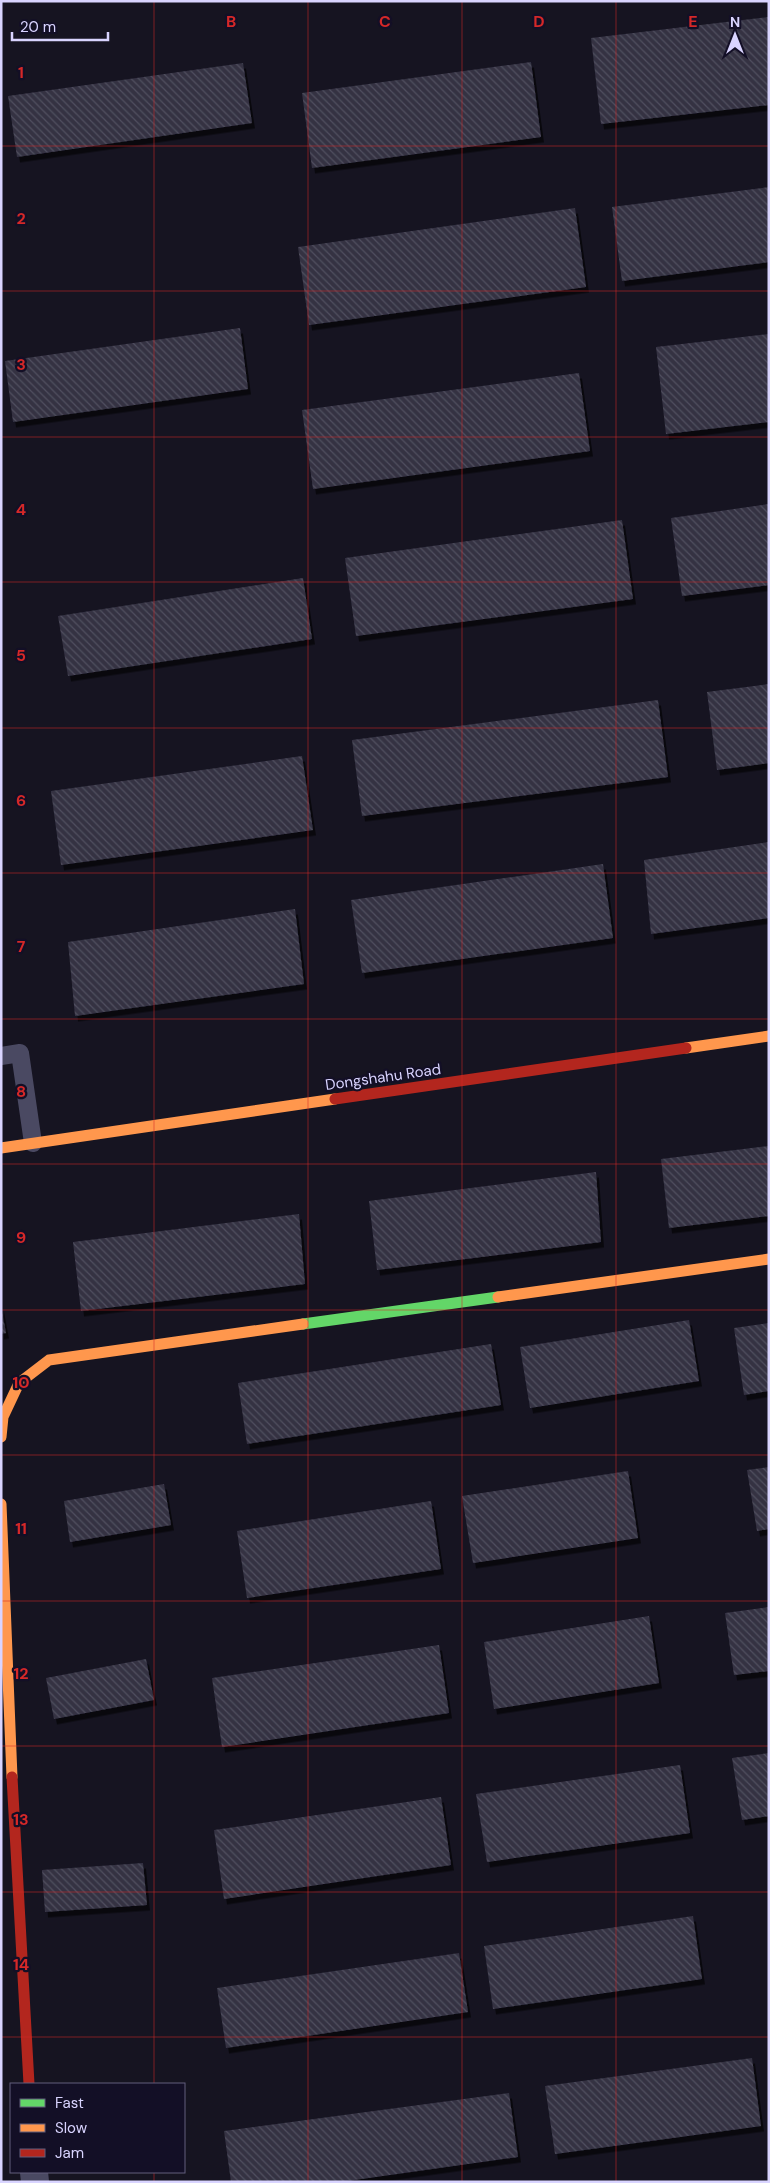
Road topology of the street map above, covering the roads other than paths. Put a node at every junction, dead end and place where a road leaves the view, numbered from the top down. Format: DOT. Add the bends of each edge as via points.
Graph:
graph roads {
  1 [pos="769,1036"];
  2 [pos="1,1056"];
  3 [pos="33,1143"];
  4 [pos="1,1148"];
  5 [pos="769,1259"];
  6 [pos="1,1437"];
  7 [pos="1,1504"];
  8 [pos="29,2083"];
  1 -- 3 [label="street, Dongshahu Road"];
  2 -- 3 [label="lane" via="20,1053"];
  3 -- 4 [label="street, Dongshahu Road"];
  5 -- 6 [label="street" via="50,1360 19,1383 3,1417"];
  7 -- 8 [label="street" via="17,1898"];
}
